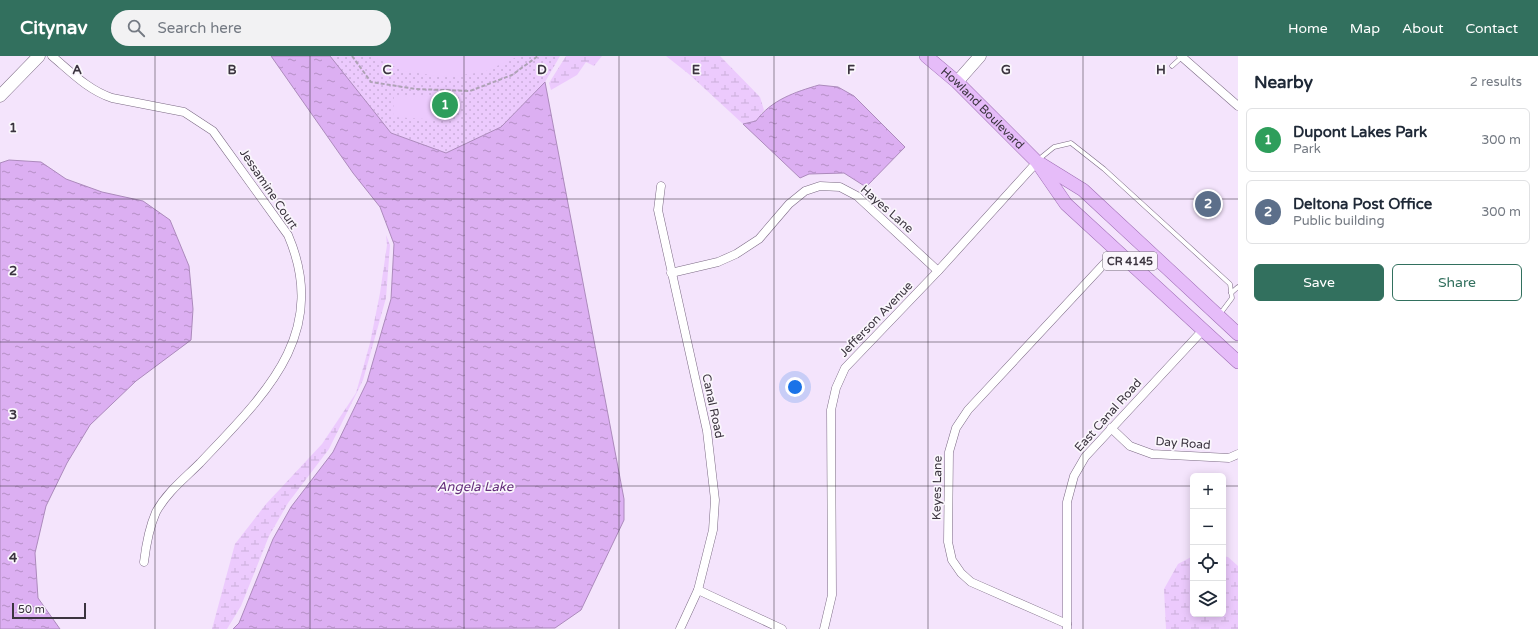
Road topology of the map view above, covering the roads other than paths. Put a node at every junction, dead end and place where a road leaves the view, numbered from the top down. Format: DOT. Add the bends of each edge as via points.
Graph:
graph roads {
  1 [pos="39,56"];
  2 [pos="52,56"];
  3 [pos="926,56"];
  4 [pos="980,56"];
  5 [pos="1181,57"];
  6 [pos="1172,66"];
  7 [pos="957,82"];
  8 [pos="0,96"];
  9 [pos="1238,106"];
  10 [pos="1037,162"];
  11 [pos="662,186"];
  12 [pos="1117,250"];
  13 [pos="1132,264"];
  14 [pos="938,271"];
  15 [pos="671,273"];
  16 [pos="1238,287"];
  17 [pos="1231,293"];
  18 [pos="1219,316"];
  19 [pos="1203,330"];
  20 [pos="1238,334"];
  21 [pos="1238,362"];
  22 [pos="1111,428"];
  23 [pos="1238,454"];
  24 [pos="144,562"];
  25 [pos="698,590"];
  26 [pos="1067,627"];
  27 [pos="680,629"];
  28 [pos="782,629"];
  29 [pos="824,629"];
  1 -- 8 [label="street"];
  2 -- 24 [label="street, Jessamine Court" via="85,85 101,94 184,112 213,131 288,235 301,278 301,310 289,353 273,381 252,408 174,486 156,512 146,540"];
  3 -- 7 [label="main road, Howland Boulevard / CR 4145"];
  4 -- 7 [label="street"];
  5 -- 6 [label="lane"];
  5 -- 9 [label="street"];
  7 -- 10 [label="main road, Howland Boulevard / CR 4145"];
  10 -- 12 [label="main road, Howland Boulevard / CR 4145" via="1066,204"];
  10 -- 14 [label="street, Jefferson Avenue"];
  10 -- 17 [label="lane" via="1054,147 1071,143 1076,146 1230,284"];
  10 -- 18 [label="main road, Howland Boulevard / CR 4145" via="1083,190"];
  11 -- 15 [label="street, Canal Road" via="658,210"];
  12 -- 13 [label="main road, Howland Boulevard / CR 4145"];
  12 -- 26 [label="street, Keyes Lane" via="968,410 956,428 949,452 948,542 952,560 971,582"];
  13 -- 18 [label="main road" via="1147,266 1199,314"];
  13 -- 19 [label="main road, Howland Boulevard / CR 4145"];
  14 -- 15 [label="street, Hayes Lane" via="857,196 840,187 820,186 805,191 789,204 758,239 736,254 718,262"];
  14 -- 29 [label="street, Jefferson Avenue" via="846,368 836,388 831,410 832,595"];
  15 -- 25 [label="street, Canal Road" via="706,431 715,500 713,530"];
  16 -- 17 [label="lane"];
  17 -- 18 [label="lane" via="1232,298"];
  18 -- 20 [label="main road, Howland Boulevard / CR 4145"];
  19 -- 21 [label="main road, Howland Boulevard / CR 4145"];
  19 -- 22 [label="street, East Canal Road"];
  22 -- 23 [label="street, Day Road" via="1130,446 1152,454 1230,458"];
  22 -- 26 [label="street, East Canal Road" via="1085,456 1074,476 1067,502"];
  25 -- 27 [label="street, Canal Road"];
  25 -- 28 [label="street"];
}
